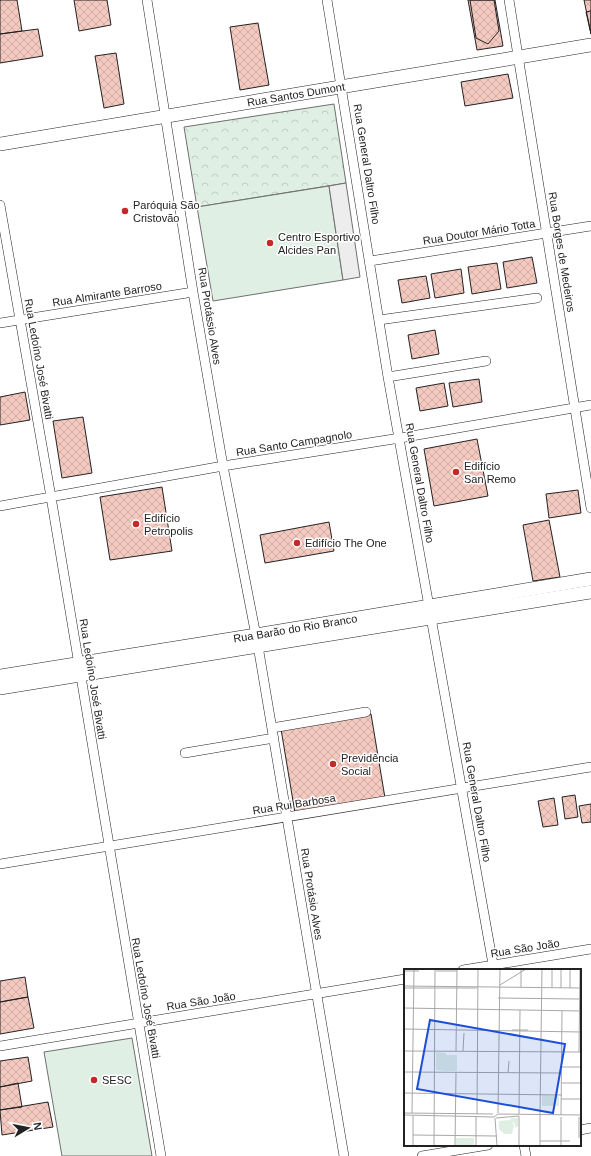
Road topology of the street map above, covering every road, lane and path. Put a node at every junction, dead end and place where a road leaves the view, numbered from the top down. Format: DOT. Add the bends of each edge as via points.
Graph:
graph roads {
  1 [pos="147,0"];
  2 [pos="327,0"];
  3 [pos="509,0"];
  4 [pos="591,45"];
  5 [pos="518,57"];
  6 [pos="342,86"];
  7 [pos="166,116"];
  8 [pos="0,144"];
  9 [pos="0,205"];
  10 [pos="591,226"];
  11 [pos="547,234"];
  12 [pos="370,262"];
  13 [pos="193,292"];
  14 [pos="537,298"];
  15 [pos="20,320"];
  16 [pos="379,320"];
  17 [pos="0,323"];
  18 [pos="486,360"];
  19 [pos="388,377"];
  20 [pos="591,405"];
  21 [pos="575,408"];
  22 [pos="400,438"];
  23 [pos="223,466"];
  24 [pos="51,497"];
  25 [pos="0,506"];
  26 [pos="591,508"];
  27 [pos="591,580"];
  28 [pos="591,592"];
  29 [pos="431,612"];
  30 [pos="257,640"];
  31 [pos="79,669"];
  32 [pos="0,676"];
  33 [pos="0,688"];
  34 [pos="366,712"];
  35 [pos="272,728"];
  36 [pos="274,738"];
  37 [pos="184,753"];
  38 [pos="591,767"];
  39 [pos="462,788"];
  40 [pos="287,817"];
  41 [pos="109,846"];
  42 [pos="0,864"];
  43 [pos="591,949"];
  44 [pos="493,968"];
  45 [pos="478,969"];
  46 [pos="404,980"];
  47 [pos="317,994"];
  48 [pos="138,1023"];
  49 [pos="0,1046"];
  50 [pos="591,1128"];
  51 [pos="581,1130"];
  52 [pos="482,1146"];
  53 [pos="524,1146"];
  54 [pos="161,1156"];
  55 [pos="344,1156"];
  56 [pos="422,1156"];
  57 [pos="526,1156"];
  1 -- 7 [label="street, Rua Protássio Alves"];
  2 -- 6 [label="street, Rua General Daltro Filho"];
  3 -- 5 [label="street, Rua Borges de Medeiros"];
  4 -- 5 [label="main road, Rua Santos Dumont"];
  5 -- 6 [label="main road, Rua Santos Dumont"];
  5 -- 11 [label="street, Rua Borges de Medeiros"];
  6 -- 7 [label="main road, Rua Santos Dumont"];
  6 -- 12 [label="street, Rua General Daltro Filho"];
  7 -- 8 [label="main road, Rua Santos Dumont"];
  7 -- 13 [label="street, Rua Protássio Alves"];
  9 -- 15 [label="street, Rua Ledoíno José Bivatti"];
  10 -- 11 [label="street, Rua Doutor Mário Totta"];
  11 -- 12 [label="street, Rua Doutor Mário Totta"];
  11 -- 21 [label="street, Rua Borges de Medeiros"];
  12 -- 16 [label="street, Rua General Daltro Filho"];
  13 -- 15 [label="street, Rua Almirante Barroso"];
  13 -- 23 [label="street, Rua Protássio Alves"];
  14 -- 16 [label="street"];
  15 -- 17 [label="street, Rua Almirante Barroso"];
  15 -- 24 [label="street, Rua Ledoíno José Bivatti"];
  16 -- 19 [label="street, Rua General Daltro Filho"];
  18 -- 19 [label="street"];
  19 -- 22 [label="street, Rua General Daltro Filho"];
  20 -- 21 [label="street, Rua Santo Campagnolo"];
  21 -- 22 [label="street, Rua Santo Campagnolo"];
  21 -- 26 [label="street, Rua Borges de Medeiros"];
  22 -- 23 [label="street, Rua Santo Campagnolo"];
  22 -- 29 [label="street, Rua General Daltro Filho"];
  23 -- 24 [label="street, Rua Santo Campagnolo"];
  23 -- 30 [label="street, Rua Protássio Alves"];
  24 -- 25 [label="street, Rua Santo Campagnolo"];
  24 -- 31 [label="street, Rua Ledoíno José Bivatti"];
  27 -- 29 [label="main road, Rua Barão do Rio Branco"];
  28 -- 29 [label="main road, Rua Barão do Rio Branco"];
  29 -- 30 [label="main road, Rua Barão do Rio Branco"];
  29 -- 39 [label="street, Rua General Daltro Filho"];
  30 -- 31 [label="main road, Rua Barão do Rio Branco"];
  30 -- 35 [label="street, Rua Protásio Alves"];
  31 -- 32 [label="main road, Rua Barão do Rio Branco"];
  31 -- 33 [label="main road, Rua Barão do Rio Branco"];
  31 -- 41 [label="street, Rua Ledoíno José Bivatti"];
  34 -- 35 [label="street"];
  35 -- 36 [label="street, Rua Protásio Alves"];
  36 -- 37 [label="street"];
  36 -- 40 [label="street, Rua Protásio Alves"];
  38 -- 39 [label="street, Rua Rui Barbosa"];
  39 -- 40 [label="street, Rua Rui Barbosa"];
  39 -- 44 [label="street, Rua General Daltro Filho"];
  40 -- 41 [label="street, Rua Rui Barbosa"];
  40 -- 47 [label="street, Rua Protásio Alves"];
  41 -- 42 [label="street, Rua Rui Barbosa"];
  41 -- 48 [label="street, Rua Ledoíno José Bivatti"];
  43 -- 44 [label="street, Rua São João"];
  44 -- 45 [label="street, Rua São João"];
  46 -- 47 [label="street, Rua São João"];
  47 -- 48 [label="street, Rua São João"];
  47 -- 55 [label="street, Rua Protásio Alves"];
  48 -- 49 [label="street, Rua São João"];
  48 -- 54 [label="street, Rua Ledoíno José Bivatti"];
  50 -- 51 [label="street"];
  52 -- 56 [label="street"];
  53 -- 57 [label="street"];
}
